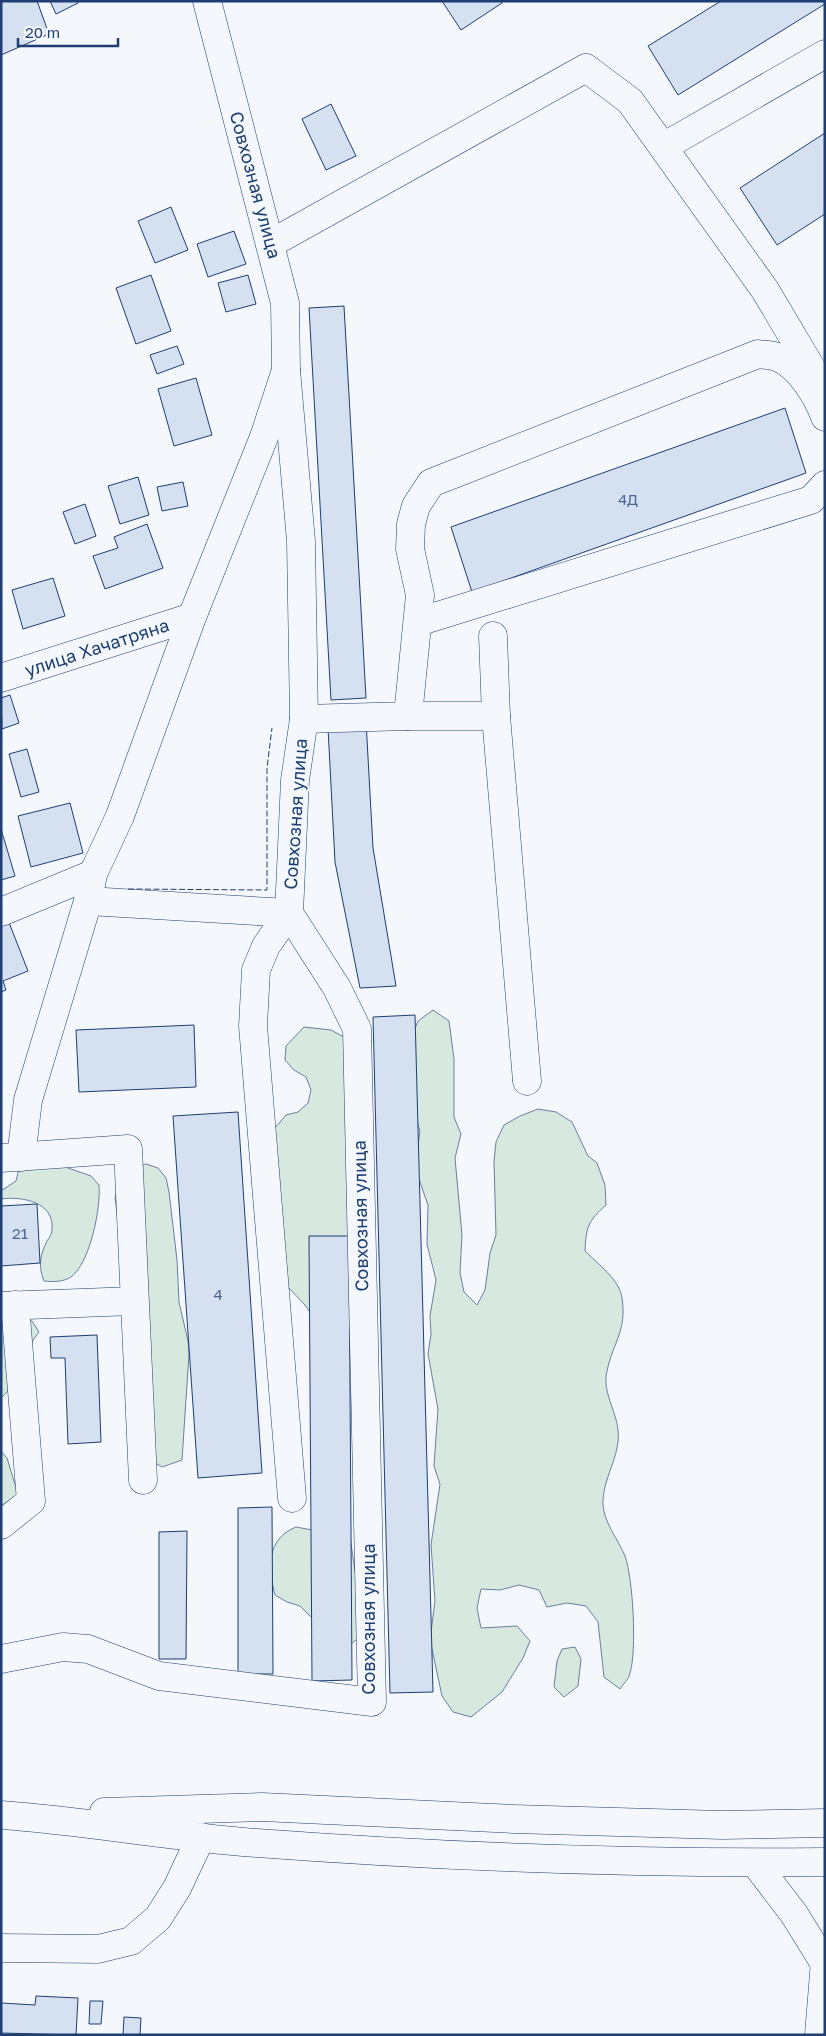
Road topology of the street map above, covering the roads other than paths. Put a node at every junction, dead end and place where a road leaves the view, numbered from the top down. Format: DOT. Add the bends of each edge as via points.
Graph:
graph roads {
  1 [pos="207,1"];
  2 [pos="825,54"];
  3 [pos="664,147"];
  4 [pos="270,244"];
  5 [pos="286,370"];
  6 [pos="825,391"];
  7 [pos="825,417"];
  8 [pos="825,485"];
  9 [pos="192,617"];
  10 [pos="418,622"];
  11 [pos="493,636"];
  12 [pos="1,678"];
  13 [pos="408,716"];
  14 [pos="496,716"];
  15 [pos="304,719"];
  16 [pos="94,874"];
  17 [pos="88,901"];
  18 [pos="1,912"];
  19 [pos="289,913"];
  20 [pos="527,1081"];
  21 [pos="11,1157"];
  22 [pos="133,1301"];
  23 [pos="8,1305"];
  24 [pos="142,1480"];
  25 [pos="292,1498"];
  26 [pos="1,1525"];
  27 [pos="1,1659"];
  28 [pos="6,1815"];
  29 [pos="825,1823"];
  30 [pos="201,1837"];
  31 [pos="825,1862"];
  32 [pos="755,1863"];
  33 [pos="1,1948"];
  34 [pos="824,1962"];
  35 [pos="819,2035"];
  1 -- 4 [label="street, Совхозная улица"];
  2 -- 3 [label="street"];
  3 -- 4 [label="street" via="630,100 586,68"];
  3 -- 6 [label="street" via="765,290"];
  4 -- 5 [label="street, Совхозная улица" via="286,304"];
  5 -- 9 [label="street, Совхозная улица" via="264,437"];
  5 -- 15 [label="street, Совхозная улица" via="301,541"];
  7 -- 10 [label="street" via="798,372 779,358 758,354 431,483 416,506 410,524 410,549 420,595"];
  8 -- 10 [label="street" via="811,500"];
  9 -- 12 [label="street, улица Хачатряна"];
  9 -- 16 [label="street, Совхозная улица" via="120,816"];
  10 -- 13 [label="street"];
  11 -- 14 [label="street"];
  13 -- 14 [label="street"];
  13 -- 15 [label="street"];
  14 -- 20 [label="street"];
  15 -- 19 [label="street, Совхозная улица" via="295,780"];
  16 -- 17 [label="street, Совхозная улица"];
  16 -- 18 [label="street"];
  17 -- 19 [label="street"];
  17 -- 21 [label="street, Совхозная улица"];
  19 -- 25 [label="street" via="266,946 256,970 253,1026"];
  19 -- 27 [label="street, Совхозная улица" via="337,988 357,1029 372,1702 158,1676 88,1649 63,1647"];
  21 -- 22 [label="street" via="128,1149"];
  22 -- 23 [label="street"];
  22 -- 24 [label="street"];
  23 -- 26 [label="street" via="31,1501"];
  28 -- 29 [label="street" via="262,1807 513,1820 722,1825"];
  28 -- 30 [label="street"];
  30 -- 32 [label="street" via="498,1858"];
  30 -- 33 [label="street" via="177,1888 158,1918 131,1941 98,1949"];
  31 -- 32 [label="street"];
  32 -- 34 [label="street" via="794,1914"];
  34 -- 35 [label="street"];
}
